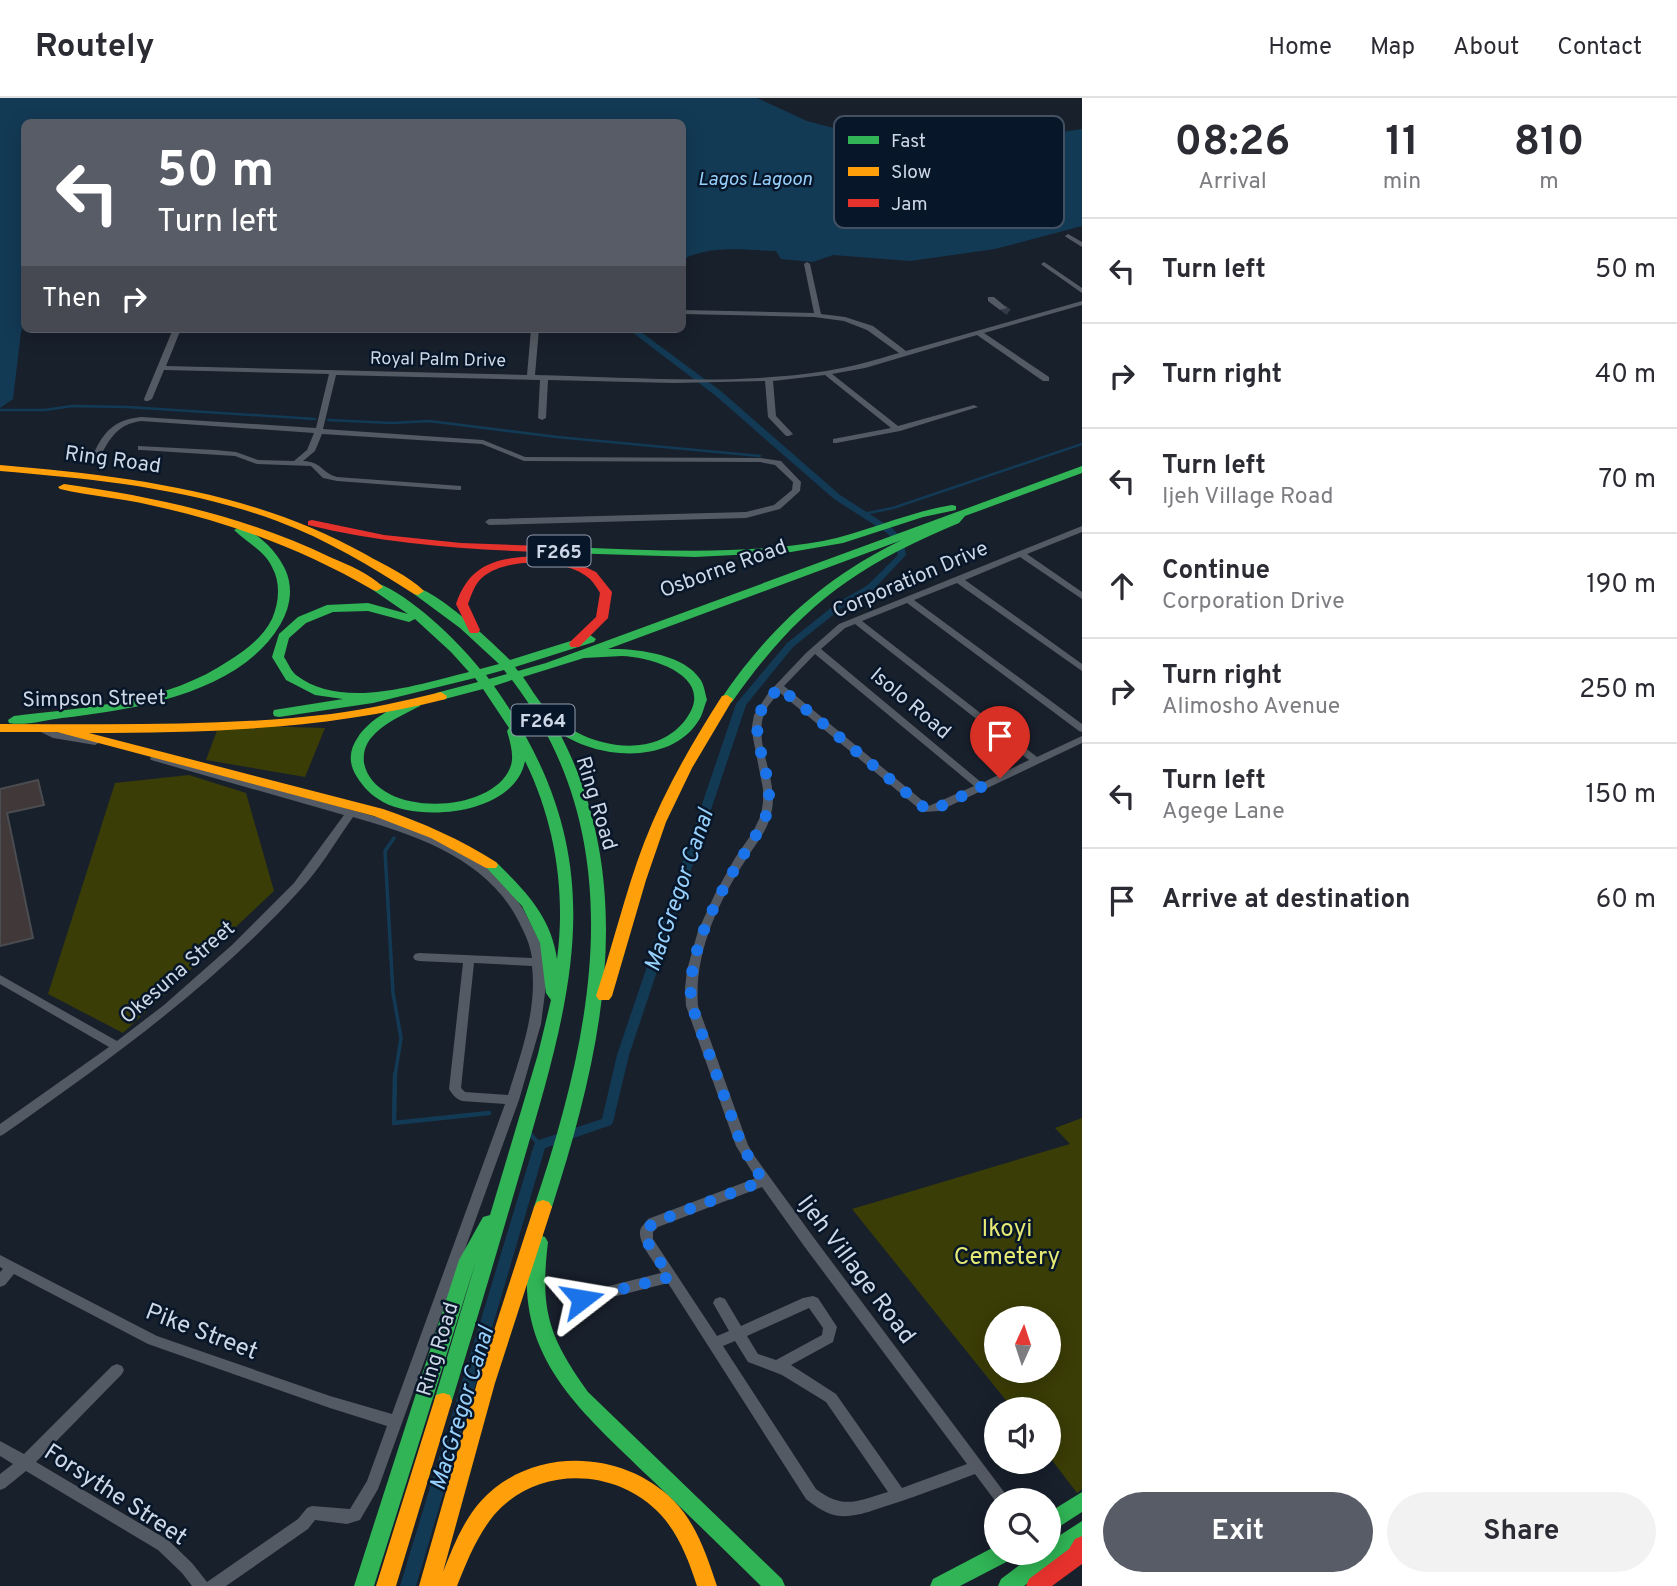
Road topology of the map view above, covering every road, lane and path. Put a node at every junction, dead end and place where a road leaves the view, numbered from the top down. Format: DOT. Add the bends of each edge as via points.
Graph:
graph roads {
  1 [pos="1068,236"];
  2 [pos="1082,245"];
  3 [pos="807,264"];
  4 [pos="1044,264"];
  5 [pos="1082,290"];
  6 [pos="990,299"];
  7 [pos="1080,305"];
  8 [pos="1003,308"];
  9 [pos="686,312"];
  10 [pos="1011,314"];
  11 [pos="818,316"];
  12 [pos="1021,320"];
  13 [pos="175,333"];
  14 [pos="535,333"];
  15 [pos="978,333"];
  16 [pos="905,354"];
  17 [pos="162,368"];
  18 [pos="333,372"];
  19 [pos="828,374"];
  20 [pos="531,377"];
  21 [pos="544,377"];
  22 [pos="1046,379"];
  23 [pos="769,380"];
  24 [pos="148,399"];
  25 [pos="974,407"];
  26 [pos="542,418"];
  27 [pos="320,427"];
  28 [pos="897,429"];
  29 [pos="789,434"];
  30 [pos="835,441"];
  31 [pos="141,447"];
  32 [pos="310,451"];
  33 [pos="97,455"];
  34 [pos="1082,459"];
  35 [pos="297,462"];
  36 [pos="313,464"];
  37 [pos="0,468"];
  38 [pos="1082,469"];
  39 [pos="0,481"];
  40 [pos="458,488"];
  41 [pos="253,509"];
  42 [pos="201,511"];
  43 [pos="956,511"];
  44 [pos="489,522"];
  45 [pos="910,528"];
  46 [pos="1082,529"];
  47 [pos="877,540"];
  48 [pos="1020,553"];
  49 [pos="958,579"];
  50 [pos="1082,596"];
  51 [pos="907,599"];
  52 [pos="855,620"];
  53 [pos="476,634"];
  54 [pos="441,636"];
  55 [pos="579,649"];
  56 [pos="816,650"];
  57 [pos="1082,668"];
  58 [pos="779,687"];
  59 [pos="373,699"];
  60 [pos="415,703"];
  61 [pos="539,710"];
  62 [pos="7,720"];
  63 [pos="187,723"];
  64 [pos="512,723"];
  65 [pos="45,727"];
  66 [pos="0,729"];
  67 [pos="1082,729"];
  68 [pos="1082,739"];
  69 [pos="1036,761"];
  70 [pos="981,787"];
  71 [pos="351,813"];
  72 [pos="707,926"];
  73 [pos="419,957"];
  74 [pos="469,961"];
  75 [pos="537,962"];
  76 [pos="0,979"];
  77 [pos="554,1021"];
  78 [pos="589,1036"];
  79 [pos="118,1047"];
  80 [pos="513,1100"];
  81 [pos="0,1131"];
  82 [pos="763,1181"];
  83 [pos="507,1187"];
  84 [pos="548,1193"];
  85 [pos="6,1264"];
  86 [pos="670,1277"];
  87 [pos="0,1281"];
  88 [pos="582,1299"];
  89 [pos="720,1303"];
  90 [pos="737,1334"];
  91 [pos="714,1344"];
  92 [pos="778,1366"];
  93 [pos="117,1370"];
  94 [pos="396,1422"];
  95 [pos="0,1448"];
  96 [pos="26,1462"];
  97 [pos="977,1467"];
  98 [pos="0,1483"];
  99 [pos="994,1488"];
  100 [pos="898,1494"];
  101 [pos="1082,1501"];
  102 [pos="1061,1516"];
  103 [pos="1082,1530"];
  104 [pos="1082,1546"];
  105 [pos="984,1563"];
  106 [pos="201,1586"];
  107 [pos="213,1586"];
  108 [pos="364,1586"];
  109 [pos="386,1586"];
  110 [pos="429,1586"];
  111 [pos="447,1586"];
  112 [pos="707,1586"];
  113 [pos="775,1586"];
  114 [pos="940,1586"];
  115 [pos="1008,1586"];
  116 [pos="1035,1586"];
  1 -- 2 [label="street"];
  3 -- 11 [label="street"];
  4 -- 5 [label="street"];
  6 -- 8 [label="street"];
  7 -- 12 [label="street, Royal Palm Drive"];
  9 -- 11 [label="street"];
  10 -- 12 [label="street"];
  11 -- 16 [label="street" via="858,322"];
  12 -- 15 [label="street, Royal Palm Drive"];
  13 -- 17 [label="street"];
  14 -- 20 [label="street"];
  15 -- 16 [label="street, Royal Palm Drive"];
  15 -- 22 [label="street"];
  16 -- 19 [label="street, Royal Palm Drive"];
  17 -- 18 [label="street, Royal Palm Drive"];
  17 -- 24 [label="street"];
  18 -- 20 [label="street, Royal Palm Drive"];
  18 -- 27 [label="street"];
  19 -- 23 [label="street, Royal Palm Drive"];
  19 -- 28 [label="street"];
  20 -- 21 [label="street, Royal Palm Drive"];
  21 -- 23 [label="street, Royal Palm Drive"];
  21 -- 26 [label="street"];
  23 -- 29 [label="street" via="772,417"];
  25 -- 28 [label="street"];
  27 -- 32 [label="street"];
  27 -- 33 [label="street" via="131,419 105,436"];
  27 -- 44 [label="street" via="483,442 524,459 760,460 778,463 797,481 796,491 777,507 746,515"];
  28 -- 30 [label="street"];
  31 -- 35 [label="street" via="236,454 257,462"];
  32 -- 35 [label="street"];
  32 -- 36 [label="street"];
  34 -- 43 [label="main road, F265"];
  35 -- 36 [label="street"];
  36 -- 40 [label="street" via="337,480"];
  37 -- 41 [label="main road, Ring Road / F264" via="134,482"];
  38 -- 43 [label="main road, F265"];
  39 -- 42 [label="main road, Ring Road / F264" via="91,490"];
  41 -- 47 [label="main road, F265" via="350,532 428,544 658,555 757,554"];
  41 -- 53 [label="main road, Ring Road / F264" via="359,555"];
  42 -- 54 [label="main road, Ring Road / F264" via="255,527 325,557 395,598"];
  42 -- 62 [label="main road" via="258,541 278,565 285,591 280,618 267,636 231,666 183,690"];
  43 -- 45 [label="main road, F265" via="935,510"];
  43 -- 45 [label="main road" via="954,521"];
  45 -- 47 [label="main road"];
  45 -- 47 [label="main road, F265"];
  46 -- 48 [label="street, Corporation Drive"];
  47 -- 55 [label="main road, Osborne Road / F265"];
  47 -- 78 [label="main road" via="764,650 709,728 675,787 651,843"];
  48 -- 49 [label="street, Corporation Drive"];
  48 -- 50 [label="street"];
  49 -- 51 [label="street, Corporation Drive"];
  49 -- 57 [label="street"];
  51 -- 52 [label="street, Corporation Drive"];
  51 -- 67 [label="street"];
  52 -- 56 [label="street, Corporation Drive" via="833,632"];
  52 -- 69 [label="street"];
  53 -- 55 [label="main road" via="463,610 470,581 491,567 522,559 554,561 584,570 601,583 606,594 605,612"];
  53 -- 61 [label="main road, Ring Road / F264"];
  54 -- 59 [label="main road" via="391,610 337,606 310,615 282,637 277,654 281,669 308,690"];
  54 -- 64 [label="main road, Ring Road / F264" via="474,666"];
  55 -- 59 [label="main road, Osborne Road"];
  55 -- 60 [label="main road, Osborne Road / F265" via="514,678"];
  55 -- 61 [label="main road" via="640,653 685,671 699,689 700,715 681,736 624,750 588,743"];
  56 -- 58 [label="street, Corporation Drive"];
  56 -- 70 [label="street, Isolo Road"];
  58 -- 70 [label="street" via="927,810"];
  58 -- 72 [label="street, Corporation Drive" via="764,705 757,724 770,792 765,818"];
  59 -- 63 [label="main road"];
  60 -- 63 [label="main road" via="320,719"];
  60 -- 64 [label="main road, F265" via="386,719 362,741 357,763 359,773 377,795 418,809 452,809 504,787 517,768"];
  61 -- 78 [label="main road, Ring Road / F264" via="569,771 595,866 598,964"];
  62 -- 63 [label="main road, Simpson Street"];
  63 -- 65 [label="main road"];
  64 -- 77 [label="main road, Ring Road / F264" via="545,785 564,852 568,946"];
  65 -- 66 [label="main road"];
  65 -- 71 [label="street" via="53,735 114,746"];
  65 -- 77 [label="main road" via="133,745 402,820 457,842 502,874 535,913 551,954"];
  68 -- 69 [label="street"];
  69 -- 70 [label="street"];
  71 -- 75 [label="street" via="445,845 485,872 518,909 530,930"];
  71 -- 79 [label="street, Okesuna Street" via="298,886 236,948"];
  72 -- 82 [label="street, Ijeh Village Road" via="691,972 692,1006 742,1146"];
  73 -- 74 [label="street"];
  74 -- 75 [label="street"];
  74 -- 80 [label="street" via="454,1089 462,1096"];
  75 -- 80 [label="street" via="540,985 535,1024"];
  76 -- 79 [label="street"];
  77 -- 83 [label="main road, Ring Road / F264"];
  78 -- 84 [label="main road, Ring Road / F264"];
  79 -- 81 [label="street, Okesuna Street"];
  80 -- 94 [label="street"];
  82 -- 86 [label="street" via="653,1223 646,1230 646,1240"];
  82 -- 97 [label="street, Ijeh Village Road"];
  83 -- 108 [label="main road" via="468,1260"];
  83 -- 109 [label="main road, Ring Road / F264"];
  84 -- 110 [label="main road, Ring Road / F264" via="520,1270"];
  84 -- 113 [label="main road" via="532,1294 538,1327 563,1373 581,1398"];
  85 -- 87 [label="street"];
  85 -- 94 [label="street, Pike Street" via="153,1340"];
  86 -- 88 [label="street"];
  86 -- 91 [label="street"];
  89 -- 90 [label="street"];
  90 -- 91 [label="street"];
  90 -- 92 [label="street" via="753,1359"];
  90 -- 92 [label="street" via="813,1303 830,1327 828,1338"];
  91 -- 100 [label="street" via="811,1494 840,1509 861,1508"];
  92 -- 100 [label="street" via="819,1388 839,1406"];
  93 -- 96 [label="street"];
  94 -- 107 [label="street" via="373,1484 355,1515 312,1513 303,1524"];
  95 -- 96 [label="street, Forsythe Street"];
  96 -- 98 [label="street"];
  96 -- 106 [label="street, Forsythe Street" via="163,1545"];
  97 -- 99 [label="street, Ijeh Village Road"];
  97 -- 100 [label="street"];
  101 -- 102 [label="main road"];
  103 -- 115 [label="main road"];
  104 -- 116 [label="main road" via="1076,1556"];
  105 -- 114 [label="main road"];
  111 -- 112 [label="main road" via="468,1538 498,1498 535,1476 574,1468 633,1480 664,1503 687,1535"];
}
